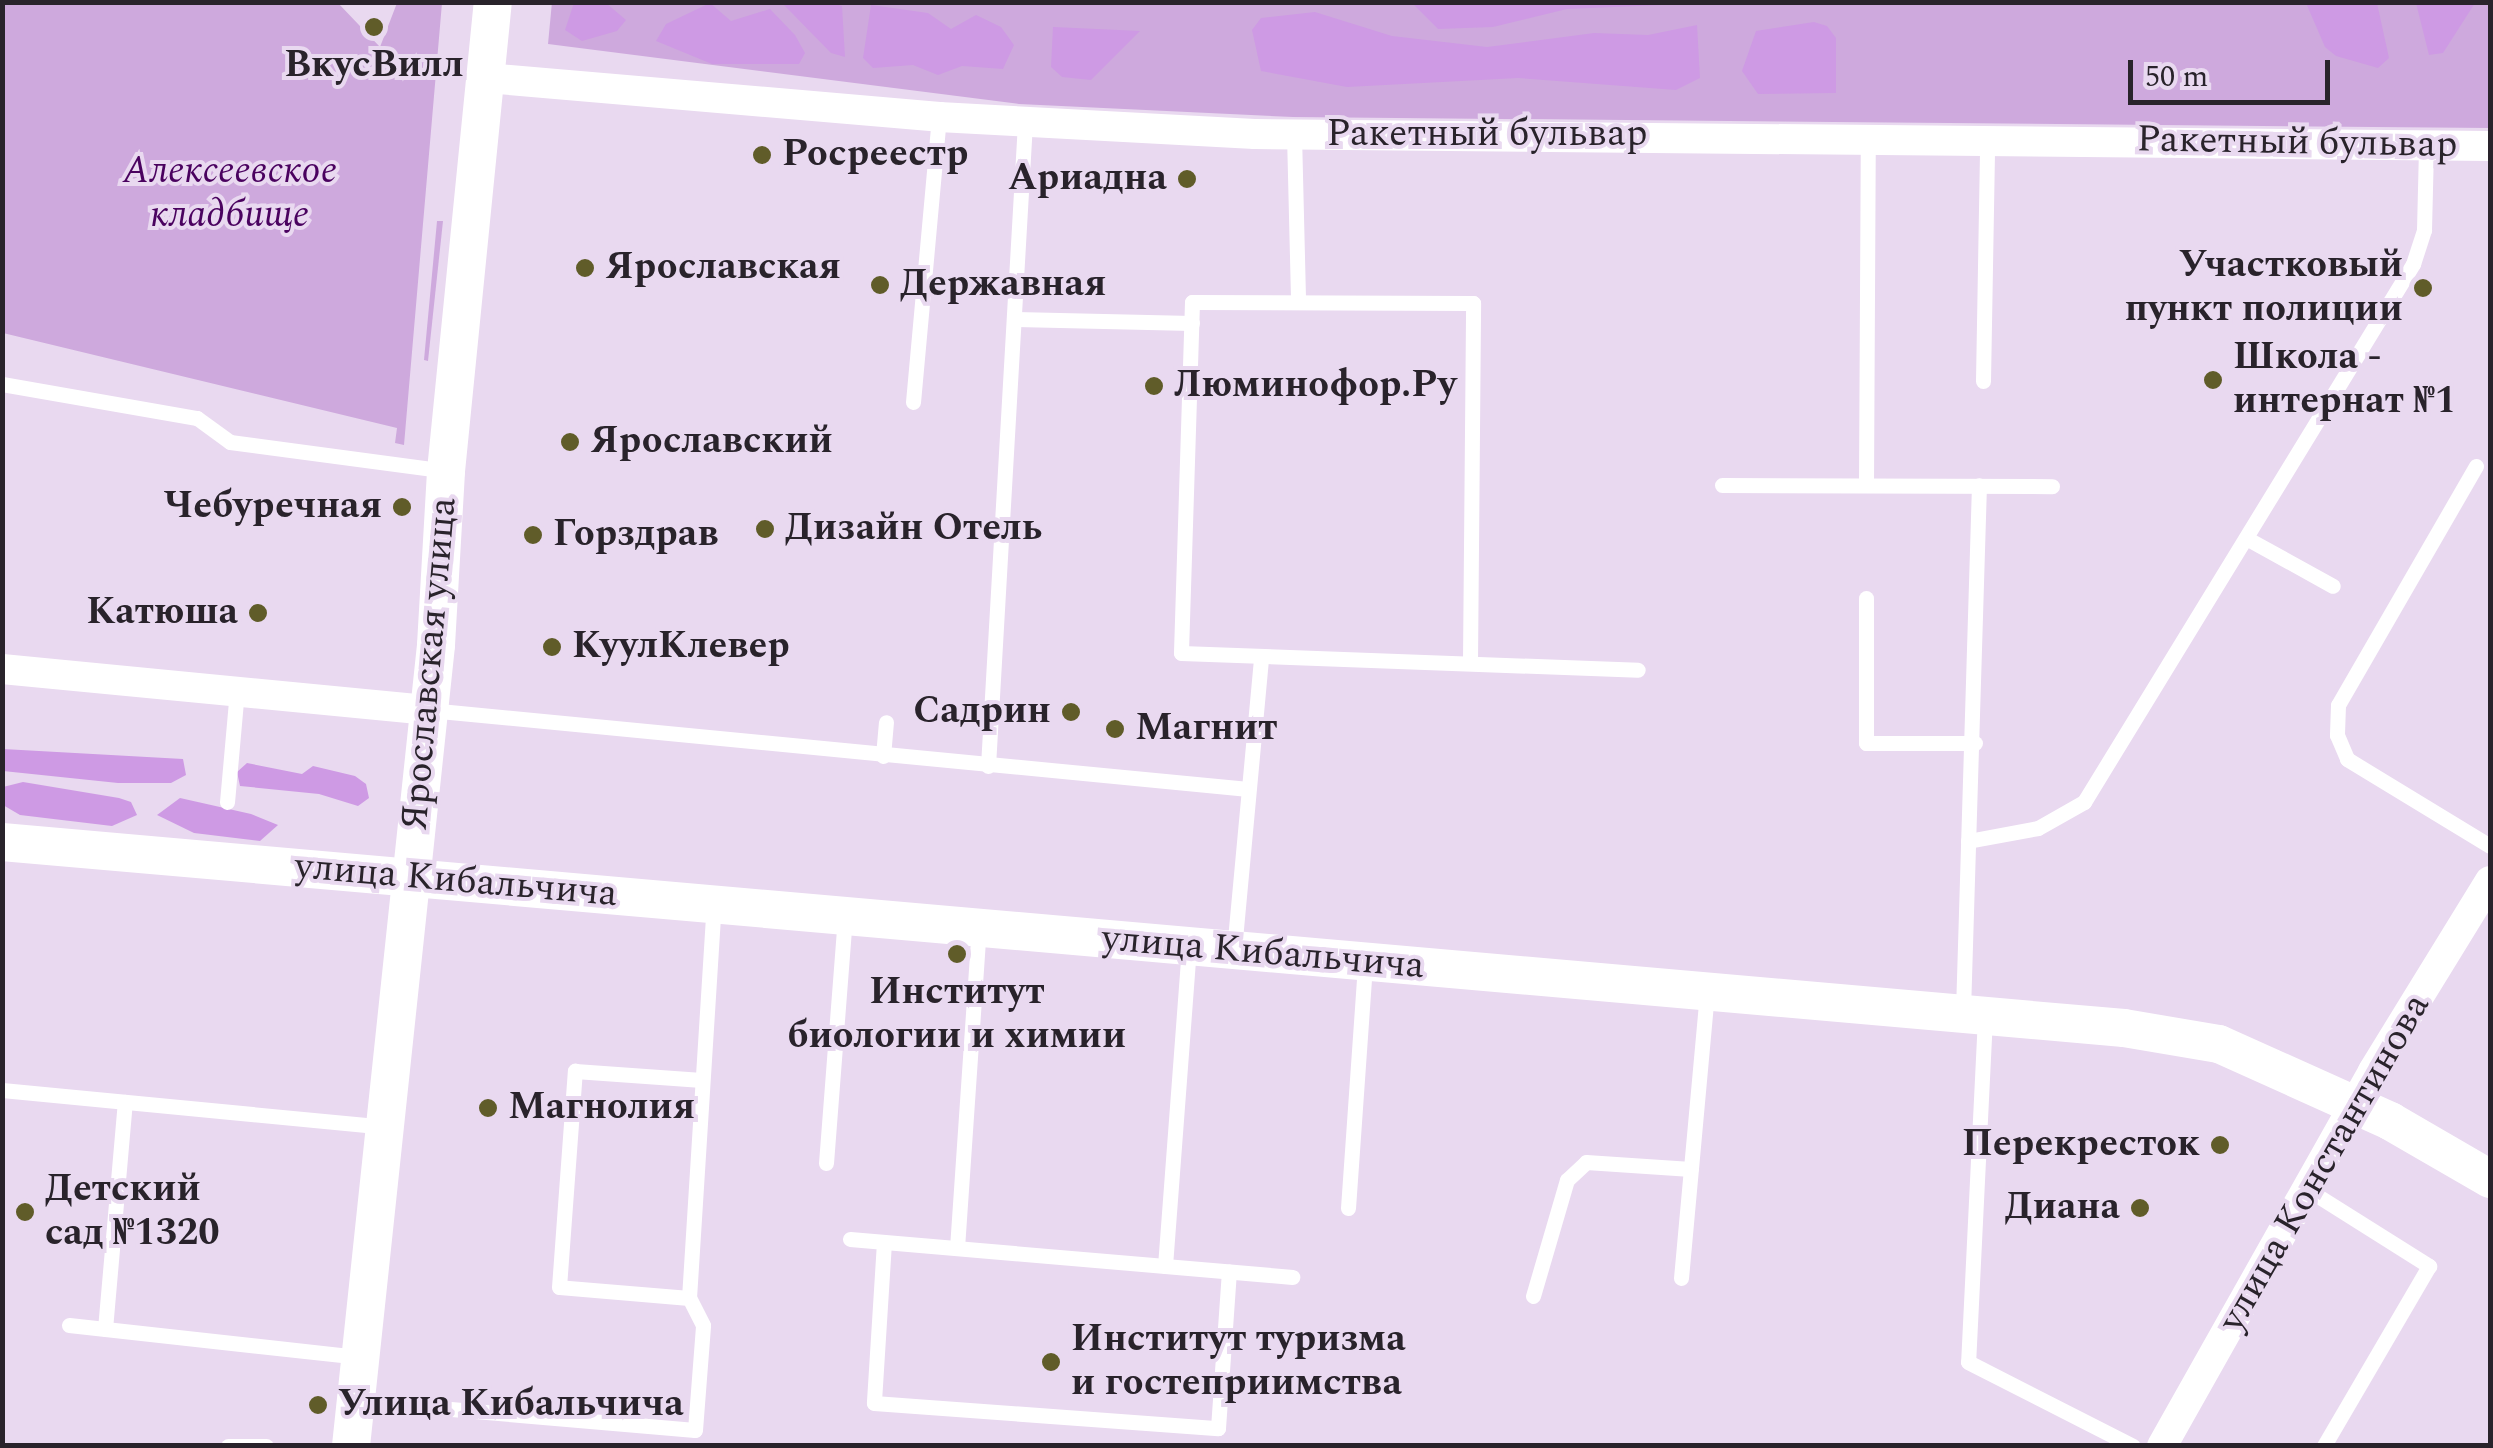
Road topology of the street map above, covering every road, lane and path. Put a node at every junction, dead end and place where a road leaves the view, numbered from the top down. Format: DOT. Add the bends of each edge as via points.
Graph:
graph roads {
  1 [pos="493,2"];
  2 [pos="486,78"];
  3 [pos="939,116"];
  4 [pos="1026,123"];
  5 [pos="1294,134"];
  6 [pos="1868,136"];
  7 [pos="1987,138"];
  8 [pos="2426,146"];
  9 [pos="2490,146"];
  10 [pos="1298,301"];
  11 [pos="1014,319"];
  12 [pos="1192,323"];
  13 [pos="1983,381"];
  14 [pos="2,384"];
  15 [pos="913,402"];
  16 [pos="2476,466"];
  17 [pos="446,471"];
  18 [pos="1866,484"];
  19 [pos="1980,484"];
  20 [pos="1722,485"];
  21 [pos="2052,486"];
  22 [pos="2246,538"];
  23 [pos="2333,586"];
  24 [pos="1866,598"];
  25 [pos="1261,657"];
  26 [pos="1470,661"];
  27 [pos="2,670"];
  28 [pos="1638,670"];
  29 [pos="238,691"];
  30 [pos="429,710"];
  31 [pos="886,722"];
  32 [pos="1975,743"];
  33 [pos="883,756"];
  34 [pos="988,766"];
  35 [pos="1248,790"];
  36 [pos="226,802"];
  37 [pos="2,842"];
  38 [pos="1968,842"];
  39 [pos="2490,846"];
  40 [pos="411,876"];
  41 [pos="2490,881"];
  42 [pos="714,903"];
  43 [pos="845,915"];
  44 [pos="978,928"];
  45 [pos="1189,946"];
  46 [pos="1234,950"];
  47 [pos="1366,962"];
  48 [pos="1707,992"];
  49 [pos="1974,1016"];
  50 [pos="702,1080"];
  51 [pos="2,1090"];
  52 [pos="125,1102"];
  53 [pos="2356,1106"];
  54 [pos="384,1126"];
  55 [pos="826,1164"];
  56 [pos="1691,1169"];
  57 [pos="2490,1179"];
  58 [pos="2310,1191"];
  59 [pos="1348,1208"];
  60 [pos="850,1239"];
  61 [pos="884,1242"];
  62 [pos="957,1248"];
  63 [pos="1165,1266"];
  64 [pos="1229,1272"];
  65 [pos="1292,1277"];
  66 [pos="1681,1278"];
  67 [pos="1533,1296"];
  68 [pos="689,1298"];
  69 [pos="68,1325"];
  70 [pos="105,1329"];
  71 [pos="360,1356"];
  72 [pos="356,1400"];
  73 [pos="228,1446"];
  74 [pos="266,1446"];
  75 [pos="351,1446"];
  76 [pos="2133,1446"];
  77 [pos="2162,1446"];
  78 [pos="2324,1446"];
  1 -- 2 [label="street, Ярославская улица"];
  2 -- 3 [label="street, Ракетный бульвар"];
  2 -- 17 [label="street, Ярославская улица"];
  3 -- 4 [label="street, Ракетный бульвар"];
  3 -- 15 [label="lane"];
  4 -- 5 [label="street, Ракетный бульвар"];
  4 -- 11 [label="lane"];
  5 -- 6 [label="street, Ракетный бульвар"];
  5 -- 10 [label="lane"];
  6 -- 7 [label="street, Ракетный бульвар"];
  6 -- 18 [label="lane"];
  7 -- 8 [label="street, Ракетный бульвар"];
  7 -- 13 [label="lane"];
  8 -- 9 [label="street, Ракетный бульвар"];
  8 -- 22 [label="lane" via="2424,230 2413,264"];
  10 -- 12 [label="lane" via="1192,302"];
  10 -- 26 [label="lane" via="1473,302"];
  11 -- 12 [label="lane"];
  11 -- 34 [label="lane"];
  12 -- 25 [label="lane" via="1182,653"];
  14 -- 17 [label="lane" via="197,418 230,442"];
  16 -- 39 [label="lane" via="2338,705 2337,735 2348,760"];
  17 -- 30 [label="street, Ярославская улица"];
  18 -- 19 [label="lane"];
  18 -- 20 [label="lane"];
  19 -- 21 [label="lane"];
  19 -- 32 [label="lane"];
  22 -- 23 [label="lane"];
  22 -- 38 [label="lane" via="2084,802 2038,828"];
  24 -- 32 [label="lane" via="1866,743"];
  25 -- 26 [label="lane"];
  25 -- 35 [label="lane"];
  26 -- 28 [label="lane"];
  27 -- 29 [label="street"];
  29 -- 30 [label="street"];
  29 -- 36 [label="lane"];
  30 -- 33 [label="lane"];
  30 -- 40 [label="street, Ярославская улица"];
  31 -- 33 [label="lane"];
  32 -- 38 [label="lane"];
  33 -- 34 [label="lane"];
  34 -- 35 [label="lane"];
  35 -- 46 [label="lane"];
  37 -- 40 [label="street, улица Кибальчича"];
  38 -- 49 [label="lane"];
  40 -- 42 [label="street, улица Кибальчича"];
  40 -- 54 [label="street, Ярославская улица"];
  41 -- 53 [label="street, улица Константинова"];
  42 -- 43 [label="street, улица Кибальчича"];
  42 -- 50 [label="lane"];
  43 -- 44 [label="street, улица Кибальчича"];
  43 -- 55 [label="lane"];
  44 -- 45 [label="street, улица Кибальчича"];
  44 -- 62 [label="lane"];
  45 -- 46 [label="street, улица Кибальчича"];
  45 -- 63 [label="lane"];
  46 -- 47 [label="street, улица Кибальчича"];
  47 -- 48 [label="street, улица Кибальчича"];
  47 -- 59 [label="lane"];
  48 -- 49 [label="street, улица Кибальчича"];
  48 -- 56 [label="lane"];
  49 -- 53 [label="street, улица Кибальчича" via="2219,1044"];
  49 -- 76 [label="lane" via="1968,1362"];
  50 -- 68 [label="lane"];
  50 -- 68 [label="lane" via="575,1071 559,1287"];
  51 -- 52 [label="lane"];
  52 -- 54 [label="lane"];
  52 -- 70 [label="lane"];
  53 -- 57 [label="street, улица Кибальчича"];
  53 -- 58 [label="street, улица Константинова"];
  54 -- 71 [label="street, Ярославская улица"];
  56 -- 66 [label="lane"];
  56 -- 67 [label="lane" via="1586,1162 1567,1180"];
  58 -- 77 [label="street, улица Константинова"];
  58 -- 78 [label="lane" via="2429,1266"];
  60 -- 61 [label="lane"];
  61 -- 62 [label="lane"];
  61 -- 64 [label="lane" via="874,1403 1218,1428"];
  62 -- 63 [label="lane"];
  63 -- 64 [label="lane"];
  64 -- 65 [label="lane"];
  68 -- 72 [label="lane" via="704,1325 695,1430"];
  69 -- 70 [label="lane"];
  70 -- 71 [label="lane"];
  71 -- 72 [label="street, Ярославская улица"];
  72 -- 75 [label="street, Ярославская улица"];
  73 -- 74 [label="lane"];
}
